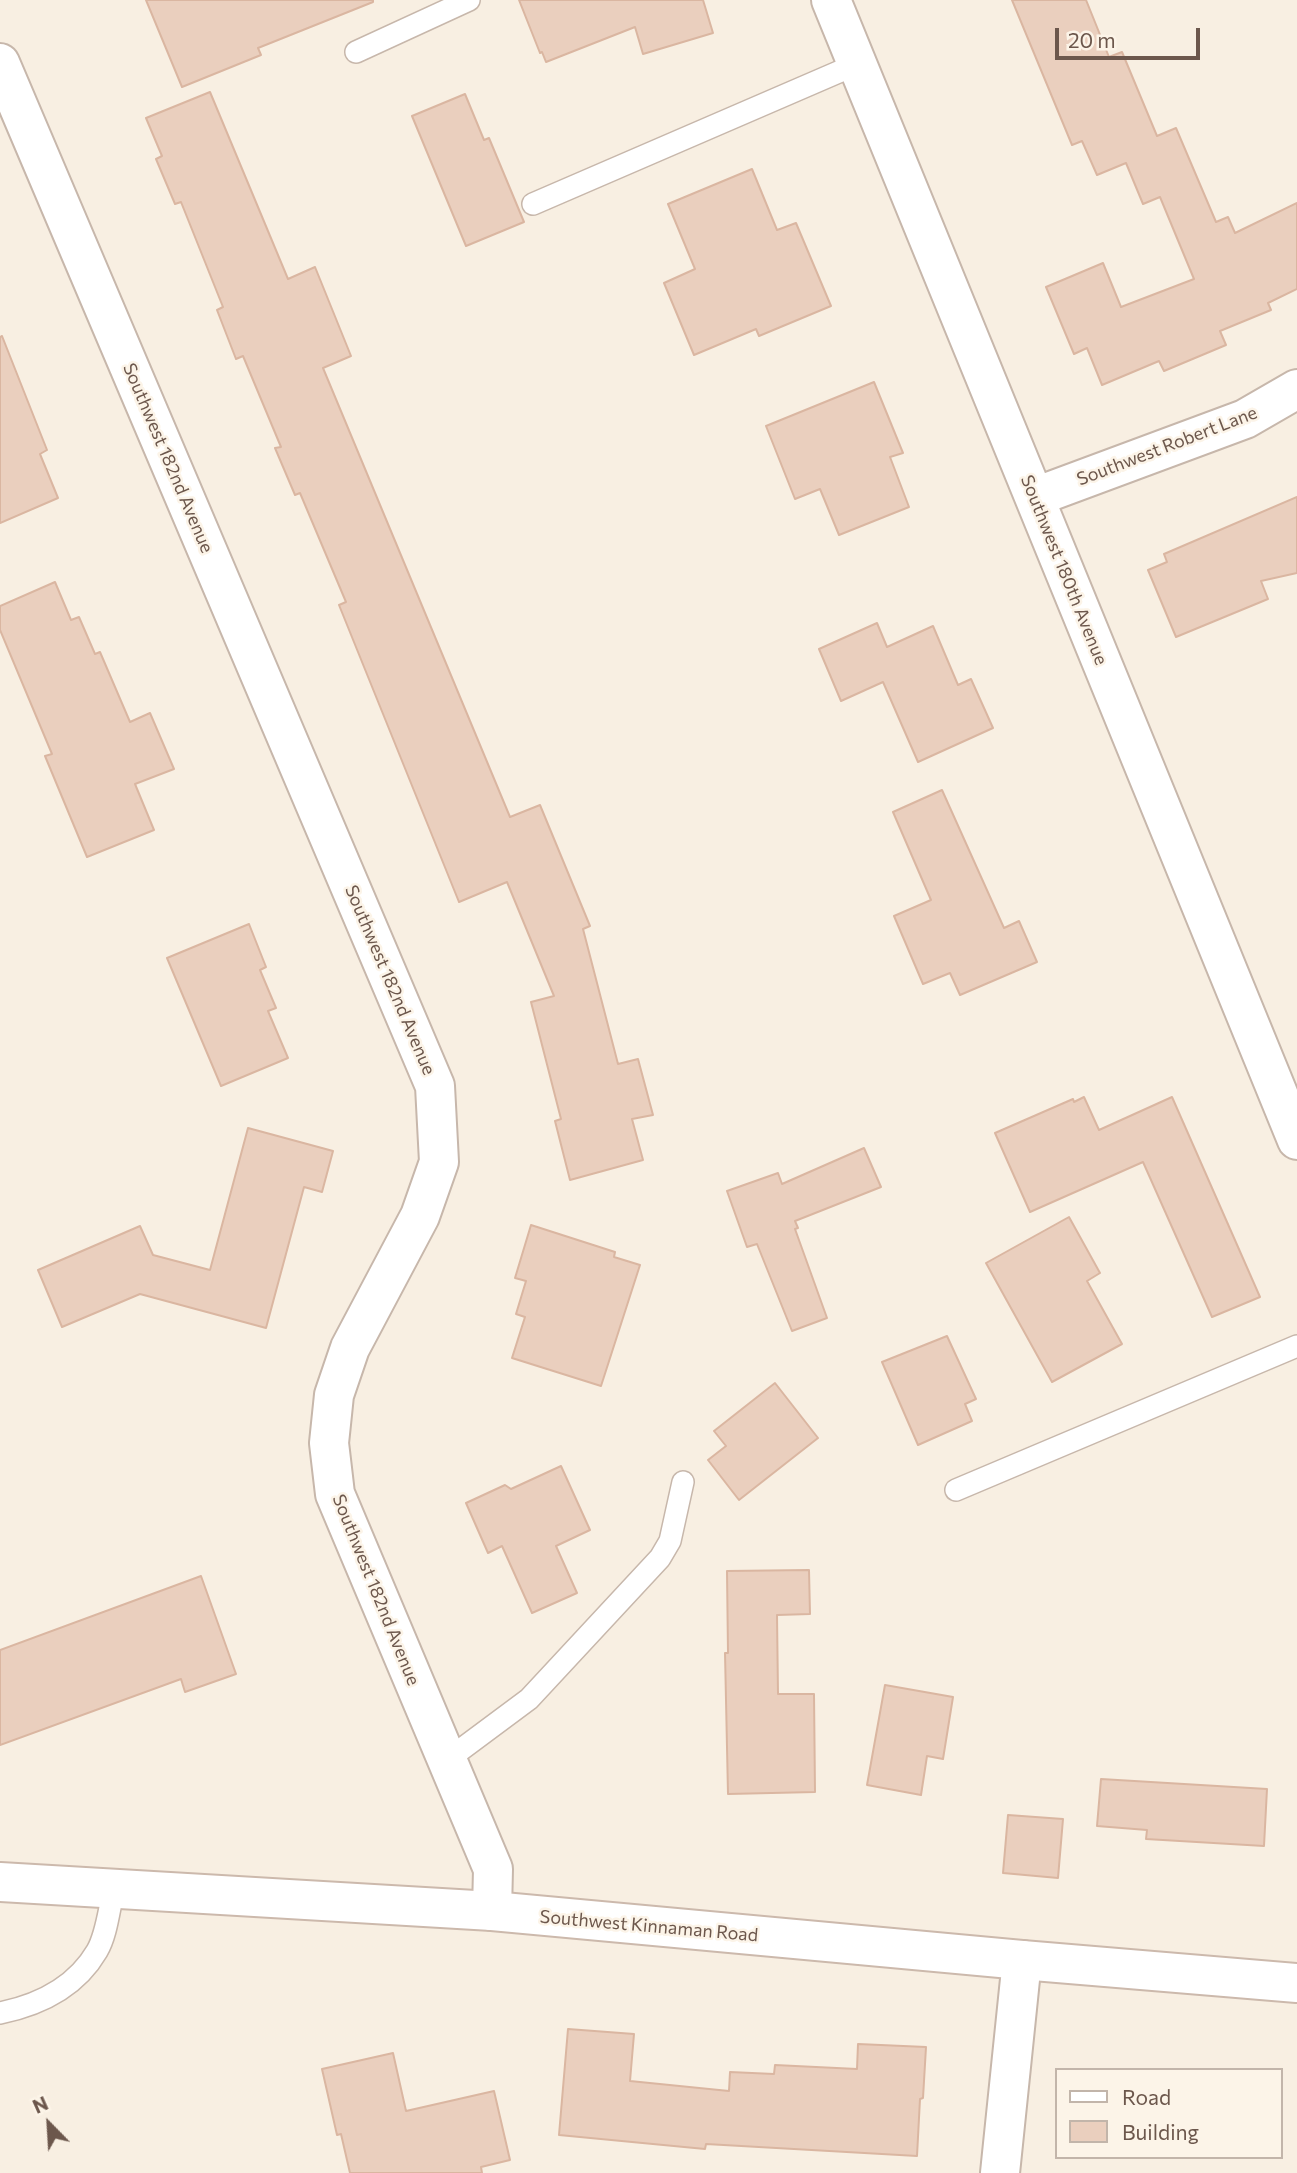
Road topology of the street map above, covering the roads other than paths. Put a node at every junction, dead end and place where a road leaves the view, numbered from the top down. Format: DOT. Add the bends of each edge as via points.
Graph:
graph roads {
  1 [pos="469,0"];
  2 [pos="831,0"];
  3 [pos="356,52"];
  4 [pos="0,63"];
  5 [pos="857,64"];
  6 [pos="533,204"];
  7 [pos="1297,390"];
  8 [pos="1035,497"];
  9 [pos="1297,1140"];
  10 [pos="1297,1346"];
  11 [pos="684,1482"];
  12 [pos="956,1490"];
  13 [pos="447,1760"];
  14 [pos="0,1882"];
  15 [pos="114,1889"];
  16 [pos="492,1911"];
  17 [pos="1022,1961"];
  18 [pos="1297,1983"];
  19 [pos="0,2013"];
  20 [pos="1000,2173"];
  1 -- 3 [label="lane"];
  2 -- 5 [label="street, Southwest 180th Avenue"];
  4 -- 13 [label="street, Southwest 182nd Avenue" via="435,1086 439,1162 420,1216 350,1348 334,1395 329,1443 335,1494"];
  5 -- 6 [label="lane"];
  5 -- 8 [label="street, Southwest 180th Avenue"];
  7 -- 8 [label="street, Southwest Robert Lane" via="1245,419"];
  8 -- 9 [label="street, Southwest 180th Avenue"];
  10 -- 12 [label="lane"];
  11 -- 13 [label="lane" via="670,1541 660,1558 529,1699"];
  13 -- 16 [label="street, Southwest 182nd Avenue" via="493,1869"];
  14 -- 15 [label="street, Southwest Kinnaman Road"];
  15 -- 16 [label="street, Southwest Kinnaman Road"];
  15 -- 19 [label="lane" via="98,1950 76,1979 52,1995"];
  16 -- 17 [label="street, Southwest Kinnaman Road"];
  17 -- 18 [label="street, Southwest Kinnaman Road"];
  17 -- 20 [label="street"];
}
